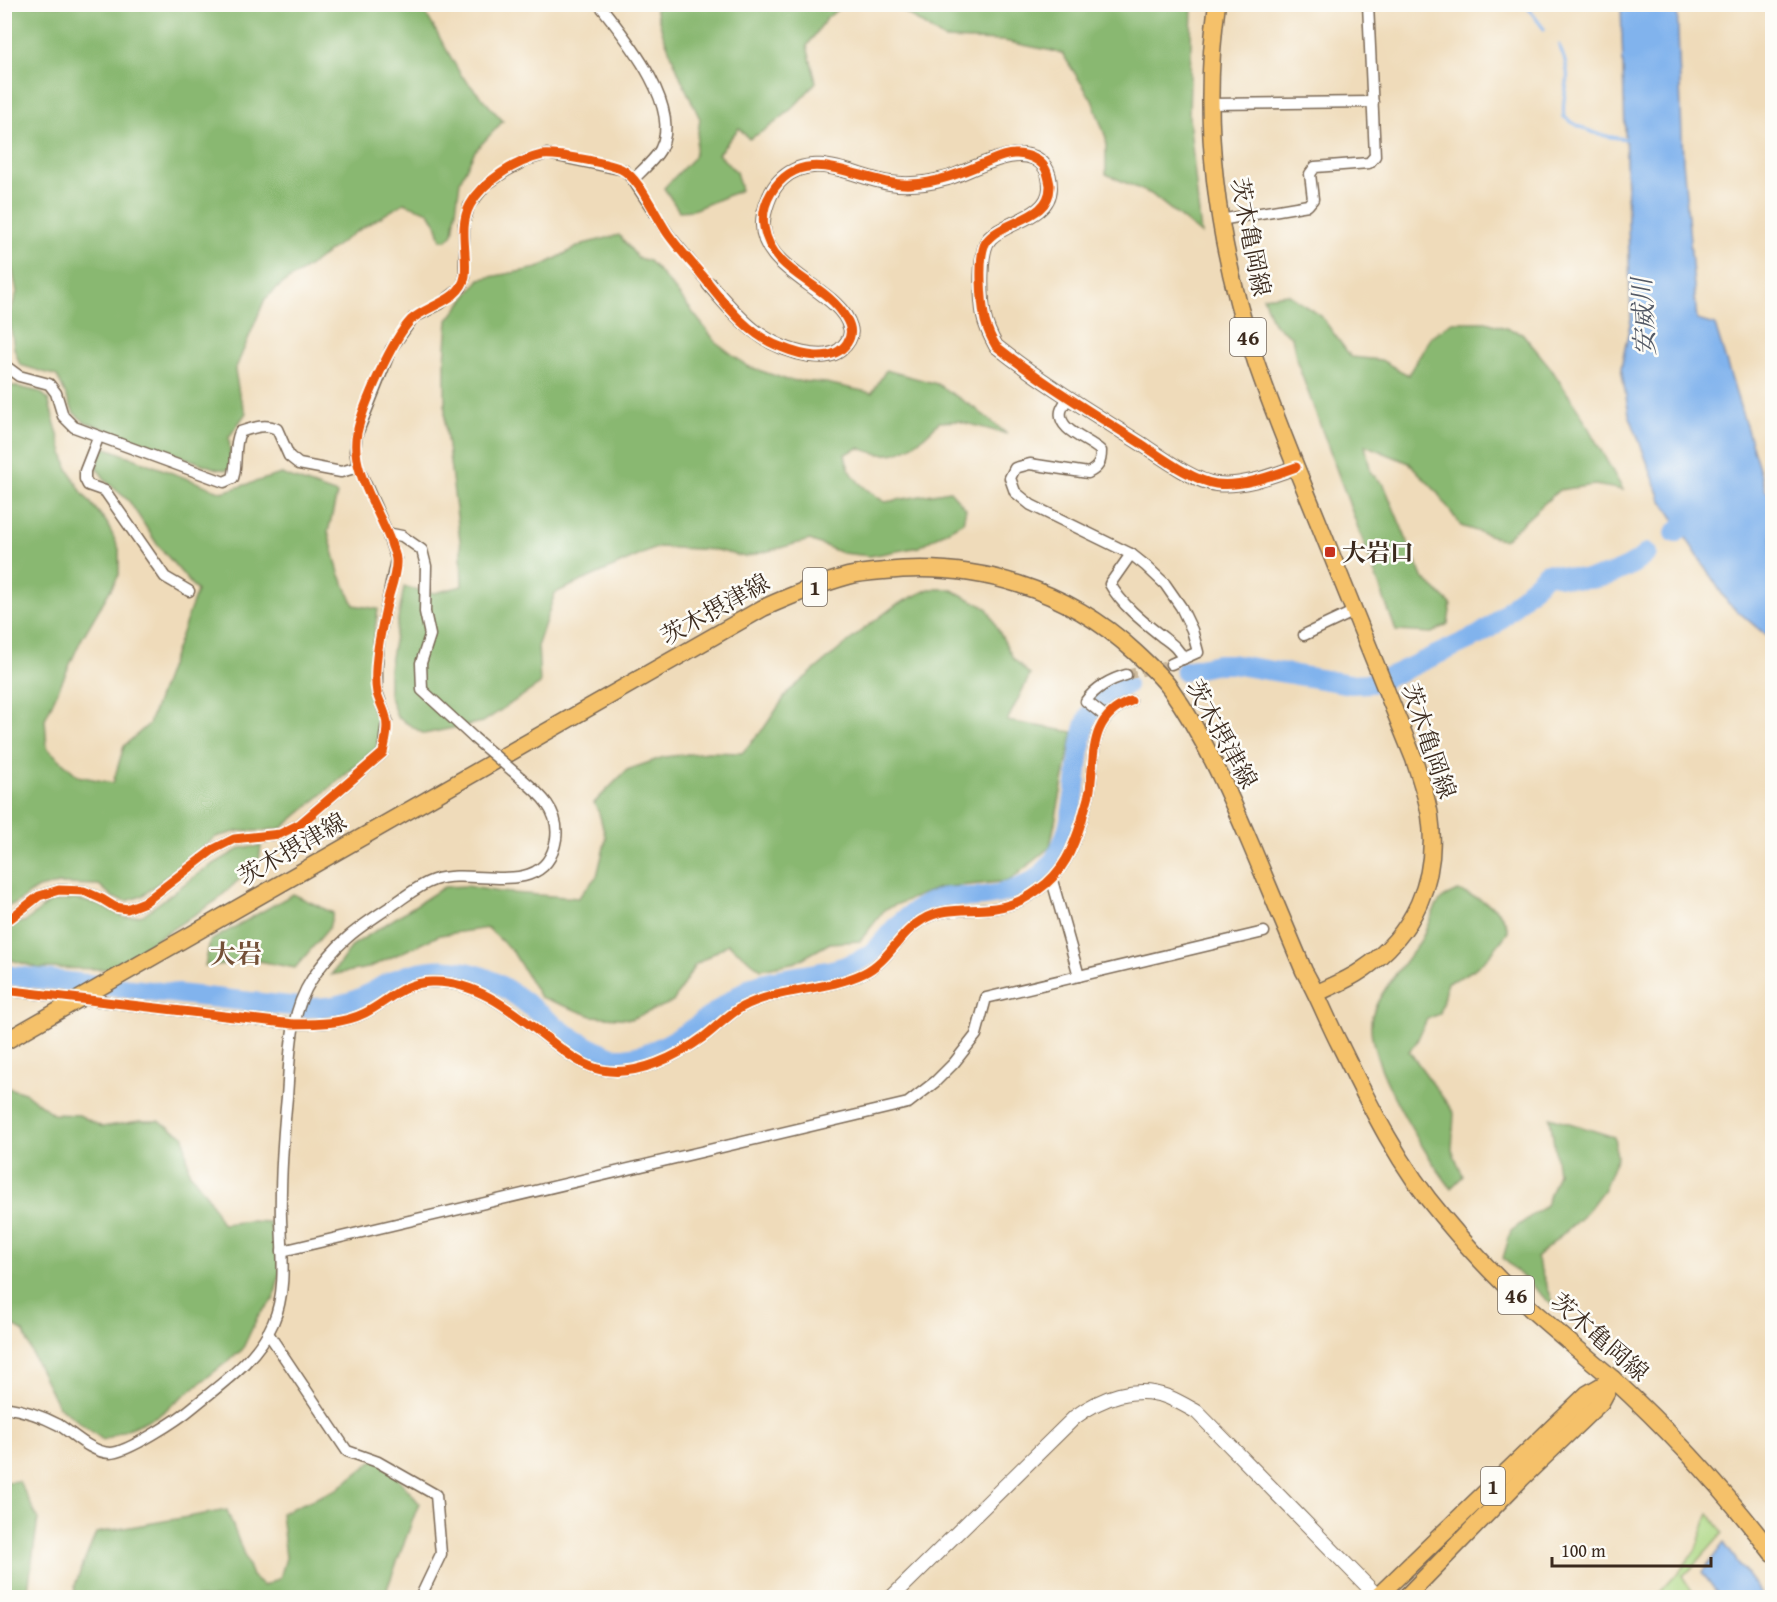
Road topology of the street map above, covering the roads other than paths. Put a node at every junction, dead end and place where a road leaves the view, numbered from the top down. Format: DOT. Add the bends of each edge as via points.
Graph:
graph roads {
  1 [pos="599,4"];
  2 [pos="1217,4"];
  3 [pos="1368,4"];
  4 [pos="1373,102"];
  5 [pos="1210,104"];
  6 [pos="633,180"];
  7 [pos="1220,220"];
  8 [pos="709,284"];
  9 [pos="4,365"];
  10 [pos="1068,398"];
  11 [pos="98,438"];
  12 [pos="358,467"];
  13 [pos="1296,467"];
  14 [pos="387,533"];
  15 [pos="1131,554"];
  16 [pos="189,591"];
  17 [pos="1355,611"];
  18 [pos="1304,635"];
  19 [pos="1183,659"];
  20 [pos="1171,664"];
  21 [pos="1125,675"];
  22 [pos="1131,701"];
  23 [pos="1105,716"];
  24 [pos="1052,880"];
  25 [pos="4,917"];
  26 [pos="1264,932"];
  27 [pos="1079,976"];
  28 [pos="4,990"];
  29 [pos="1317,993"];
  30 [pos="41,1020"];
  31 [pos="294,1021"];
  32 [pos="4,1042"];
  33 [pos="4,1049"];
  34 [pos="282,1251"];
  35 [pos="268,1333"];
  36 [pos="1613,1379"];
  37 [pos="4,1407"];
  38 [pos="1773,1553"];
  39 [pos="1377,1597"];
  40 [pos="420,1598"];
  41 [pos="891,1598"];
  42 [pos="1405,1598"];
  1 -- 6 [label="street" via="658,90 666,122 661,148"];
  2 -- 5 [label="main road, 茨木亀岡線 / 46"];
  3 -- 4 [label="street"];
  4 -- 5 [label="street"];
  4 -- 7 [label="street" via="1375,156 1369,163 1315,167 1310,174 1313,199 1308,205"];
  5 -- 7 [label="main road, 茨木亀岡線 / 46"];
  6 -- 8 [label="street" via="669,235"];
  6 -- 12 [label="street" via="624,170 547,154 526,160 486,185 469,206 461,288 413,318 391,349 357,434"];
  7 -- 13 [label="main road, 茨木亀岡線 / 46" via="1250,342"];
  8 -- 10 [label="street" via="740,320 765,340 807,354 836,353 850,338 851,327 843,312 783,264 771,249 765,232 766,203 783,177 813,166 829,165 908,185 950,177 1015,153 1034,158 1044,166 1050,194 1030,216 998,231 984,246 984,317 996,346"];
  9 -- 11 [label="street" via="19,376 49,384 63,417"];
  10 -- 13 [label="street" via="1184,471 1215,484 1248,482"];
  10 -- 15 [label="street" via="1061,412 1064,424 1101,451 1101,462 1088,473 1030,464 1015,468 1011,478 1015,492 1031,505"];
  11 -- 12 [label="street" via="224,482 233,478 237,468 236,441 240,432 270,425 277,429 289,456 299,464 341,472"];
  11 -- 16 [label="street" via="85,479 105,491 165,577"];
  12 -- 14 [label="street"];
  13 -- 17 [label="main road, 茨木亀岡線 / 46"];
  14 -- 25 [label="street" via="396,560 377,665 376,692 387,720 383,753 300,824 280,834 234,839 214,849 145,902 127,909 84,891 58,890 39,896 11,918"];
  14 -- 31 [label="street, bridge" via="402,536 422,550 426,567 430,635 422,663 422,690 543,797 551,810 556,836 548,860 539,870 521,878 453,876 423,884 346,936 307,986"];
  15 -- 19 [label="street" via="1165,584 1181,607 1198,652"];
  15 -- 19 [label="street" via="1110,584 1117,596 1179,649"];
  17 -- 18 [label="street"];
  17 -- 29 [label="main road, 茨木亀岡線 / 46" via="1427,799 1431,851 1420,902 1410,923 1390,948 1355,974"];
  19 -- 20 [label="street"];
  21 -- 23 [label="street" via="1115,678 1086,701"];
  22 -- 23 [label="street"];
  23 -- 24 [label="street" via="1095,741 1089,792 1074,847"];
  24 -- 27 [label="street"];
  24 -- 31 [label="street" via="1011,904 947,911 923,919 867,972 741,1007 686,1049 639,1068 621,1071 590,1066 477,990 454,983 429,981 401,989 365,1013 329,1023"];
  26 -- 27 [label="street"];
  27 -- 34 [label="street" via="986,998 976,1035 935,1082 909,1102"];
  28 -- 31 [label="street"];
  29 -- 30 [label="main road, 茨木摂津線 / 1, bridge" via="1208,751 1168,686 1146,662 1119,636 1048,594 1001,578 923,568 849,576 763,608"];
  29 -- 36 [label="main road, 茨木亀岡線 / 46" via="1365,1095 1423,1193 1500,1280"];
  30 -- 32 [label="main road, 茨木摂津線 / 1, bridge"];
  30 -- 33 [label="main road, bridge"];
  31 -- 34 [label="street" via="280,1172"];
  34 -- 35 [label="street" via="282,1292"];
  35 -- 37 [label="street" via="245,1364 187,1412 128,1448 112,1453 98,1451 58,1424 24,1410"];
  35 -- 40 [label="street" via="347,1450 378,1462 436,1495 441,1554"];
  36 -- 38 [label="main road, 茨木亀岡線 / 46" via="1697,1463"];
  36 -- 39 [label="main road, 1" via="1587,1394"];
  36 -- 42 [label="main road, 1" via="1601,1402"];
  39 -- 41 [label="street" via="1197,1412 1166,1396 1138,1392 1114,1395 1075,1417"];
}
